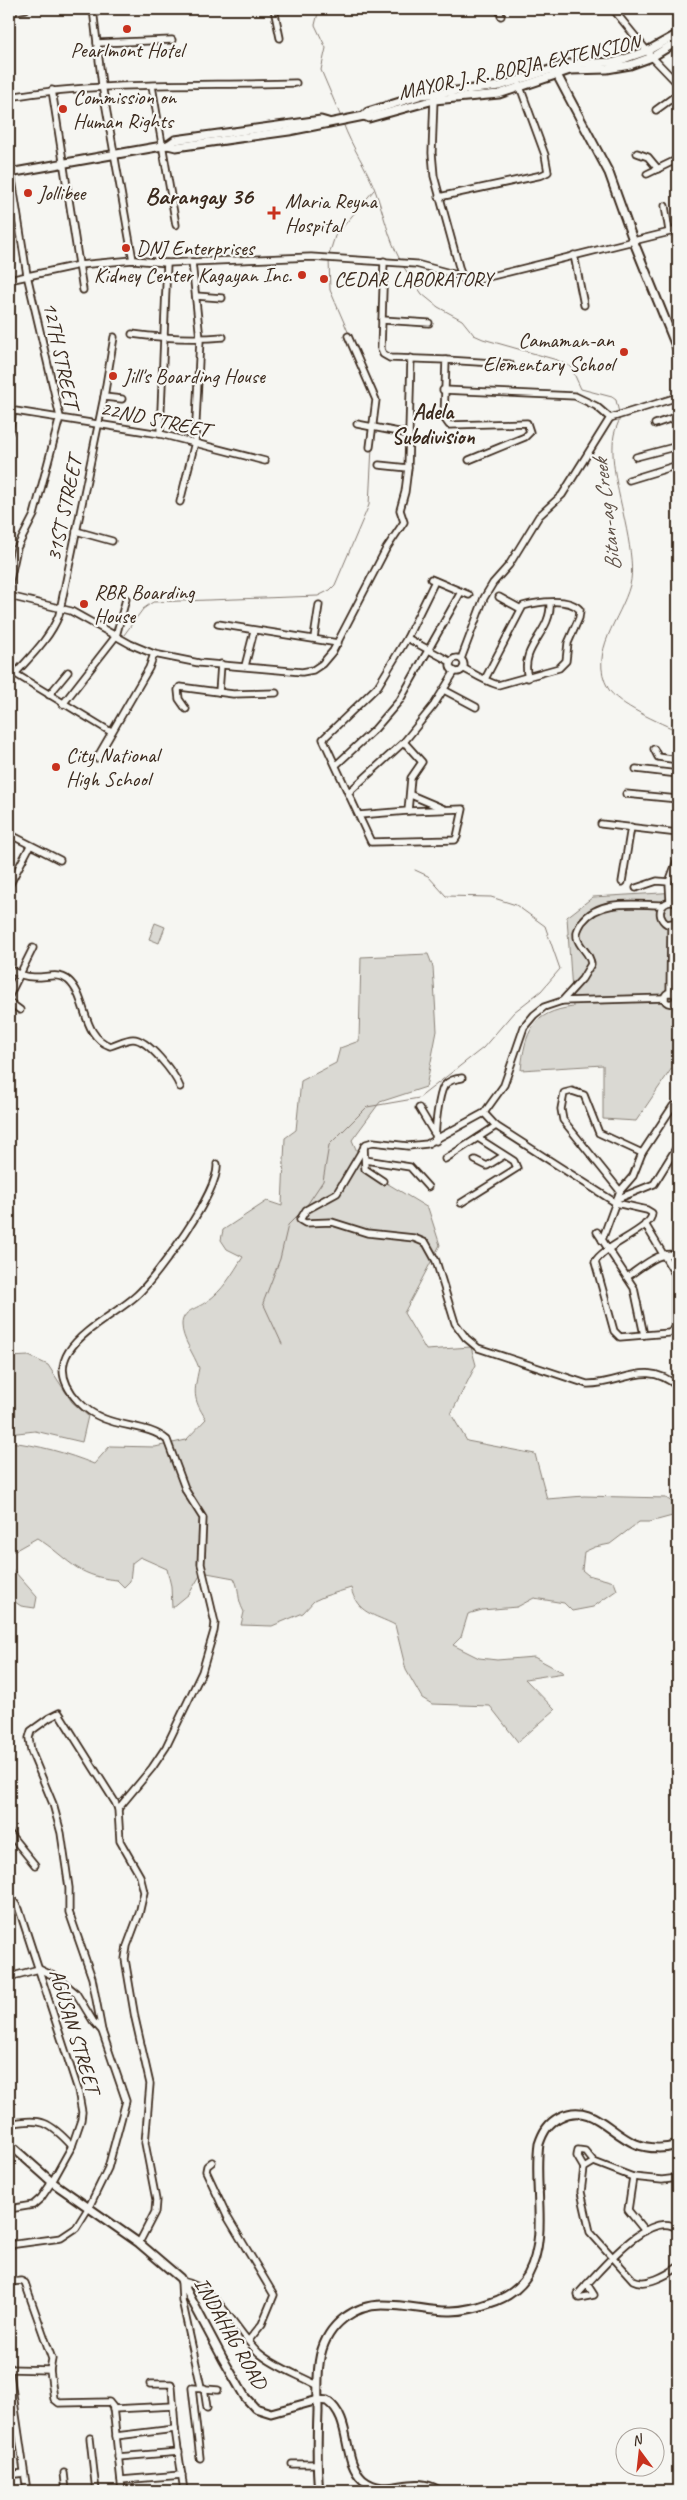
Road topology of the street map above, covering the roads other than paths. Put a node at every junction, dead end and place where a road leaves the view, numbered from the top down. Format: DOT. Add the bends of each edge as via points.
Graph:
graph roads {
  1 [pos="26,9"];
  2 [pos="93,9"];
  3 [pos="274,9"];
  4 [pos="500,9"];
  5 [pos="613,9"];
  6 [pos="9,12"];
  7 [pos="501,16"];
  8 [pos="678,34"];
  9 [pos="280,38"];
  10 [pos="172,40"];
  11 [pos="678,40"];
  12 [pos="97,43"];
  13 [pos="650,54"];
  14 [pos="555,71"];
  15 [pos="296,83"];
  16 [pos="678,84"];
  17 [pos="519,85"];
  18 [pos="102,86"];
  19 [pos="152,86"];
  20 [pos="52,90"];
  21 [pos="678,94"];
  22 [pos="434,96"];
  23 [pos="9,97"];
  24 [pos="656,110"];
  25 [pos="165,146"];
  26 [pos="637,153"];
  27 [pos="114,156"];
  28 [pos="678,159"];
  29 [pos="9,160"];
  30 [pos="64,165"];
  31 [pos="658,169"];
  32 [pos="10,173"];
  33 [pos="648,174"];
  34 [pos="439,197"];
  35 [pos="665,206"];
  36 [pos="176,225"];
  37 [pos="678,230"];
  38 [pos="670,231"];
  39 [pos="633,240"];
  40 [pos="574,255"];
  41 [pos="133,260"];
  42 [pos="384,261"];
  43 [pos="192,262"];
  44 [pos="167,263"];
  45 [pos="79,265"];
  46 [pos="27,275"];
  47 [pos="462,278"];
  48 [pos="9,280"];
  49 [pos="83,290"];
  50 [pos="196,296"];
  51 [pos="222,298"];
  52 [pos="584,305"];
  53 [pos="382,320"];
  54 [pos="429,323"];
  55 [pos="132,334"];
  56 [pos="348,336"];
  57 [pos="114,337"];
  58 [pos="223,337"];
  59 [pos="165,338"];
  60 [pos="200,339"];
  61 [pos="678,351"];
  62 [pos="411,358"];
  63 [pos="446,360"];
  64 [pos="510,364"];
  65 [pos="443,390"];
  66 [pos="104,397"];
  67 [pos="678,397"];
  68 [pos="122,399"];
  69 [pos="11,410"];
  70 [pos="678,416"];
  71 [pos="60,417"];
  72 [pos="613,417"];
  73 [pos="98,423"];
  74 [pos="357,424"];
  75 [pos="655,424"];
  76 [pos="374,428"];
  77 [pos="9,432"];
  78 [pos="160,434"];
  79 [pos="409,434"];
  80 [pos="194,442"];
  81 [pos="678,446"];
  82 [pos="370,447"];
  83 [pos="636,457"];
  84 [pos="469,460"];
  85 [pos="265,461"];
  86 [pos="379,465"];
  87 [pos="678,465"];
  88 [pos="408,468"];
  89 [pos="630,480"];
  90 [pos="180,502"];
  91 [pos="76,530"];
  92 [pos="112,541"];
  93 [pos="9,586"];
  94 [pos="461,592"];
  95 [pos="469,595"];
  96 [pos="9,596"];
  97 [pos="499,597"];
  98 [pos="126,599"];
  99 [pos="550,603"];
  100 [pos="319,605"];
  101 [pos="60,607"];
  102 [pos="521,609"];
  103 [pos="218,624"];
  104 [pos="254,631"];
  105 [pos="116,636"];
  106 [pos="314,638"];
  107 [pos="407,638"];
  108 [pos="338,643"];
  109 [pos="430,650"];
  110 [pos="154,654"];
  111 [pos="461,659"];
  112 [pos="451,662"];
  113 [pos="221,664"];
  114 [pos="245,666"];
  115 [pos="464,668"];
  116 [pos="9,670"];
  117 [pos="455,671"];
  118 [pos="68,672"];
  119 [pos="16,674"];
  120 [pos="528,678"];
  121 [pos="485,680"];
  122 [pos="444,690"];
  123 [pos="219,692"];
  124 [pos="276,693"];
  125 [pos="49,695"];
  126 [pos="63,704"];
  127 [pos="476,707"];
  128 [pos="186,709"];
  129 [pos="111,732"];
  130 [pos="404,742"];
  131 [pos="654,749"];
  132 [pos="97,758"];
  133 [pos="678,760"];
  134 [pos="336,765"];
  135 [pos="636,769"];
  136 [pos="678,774"];
  137 [pos="348,793"];
  138 [pos="626,794"];
  139 [pos="411,795"];
  140 [pos="678,799"];
  141 [pos="447,810"];
  142 [pos="408,811"];
  143 [pos="359,815"];
  144 [pos="601,824"];
  145 [pos="631,827"];
  146 [pos="678,833"];
  147 [pos="9,834"];
  148 [pos="30,846"];
  149 [pos="678,858"];
  150 [pos="60,860"];
  151 [pos="671,875"];
  152 [pos="678,875"];
  153 [pos="622,882"];
  154 [pos="669,882"];
  155 [pos="9,886"];
  156 [pos="636,888"];
  157 [pos="670,901"];
  158 [pos="678,904"];
  159 [pos="663,905"];
  160 [pos="678,922"];
  161 [pos="671,924"];
  162 [pos="34,948"];
  163 [pos="9,969"];
  164 [pos="20,975"];
  165 [pos="670,993"];
  166 [pos="9,996"];
  167 [pos="677,997"];
  168 [pos="665,998"];
  169 [pos="562,1001"];
  170 [pos="9,1002"];
  171 [pos="20,1010"];
  172 [pos="462,1078"];
  173 [pos="180,1087"];
  174 [pos="419,1108"];
  175 [pos="678,1108"];
  176 [pos="484,1113"];
  177 [pos="496,1126"];
  178 [pos="434,1133"];
  179 [pos="478,1138"];
  180 [pos="436,1141"];
  181 [pos="364,1146"];
  182 [pos="677,1147"];
  183 [pos="642,1153"];
  184 [pos="503,1156"];
  185 [pos="446,1159"];
  186 [pos="365,1160"];
  187 [pos="475,1160"];
  188 [pos="217,1164"];
  189 [pos="383,1181"];
  190 [pos="428,1187"];
  191 [pos="620,1191"];
  192 [pos="616,1201"];
  193 [pos="461,1203"];
  194 [pos="645,1224"];
  195 [pos="597,1232"];
  196 [pos="602,1240"];
  197 [pos="608,1250"];
  198 [pos="664,1254"];
  199 [pos="678,1256"];
  200 [pos="627,1277"];
  201 [pos="644,1335"];
  202 [pos="678,1387"];
  203 [pos="118,1809"];
  204 [pos="9,1834"];
  205 [pos="35,1865"];
  206 [pos="9,1895"];
  207 [pos="39,1969"];
  208 [pos="9,1977"];
  209 [pos="102,2031"];
  210 [pos="9,2124"];
  211 [pos="9,2144"];
  212 [pos="678,2145"];
  213 [pos="72,2146"];
  214 [pos="212,2162"];
  215 [pos="594,2162"];
  216 [pos="584,2168"];
  217 [pos="633,2177"];
  218 [pos="678,2178"];
  219 [pos="52,2182"];
  220 [pos="89,2207"];
  221 [pos="9,2209"];
  222 [pos="645,2230"];
  223 [pos="678,2230"];
  224 [pos="139,2243"];
  225 [pos="9,2245"];
  226 [pos="613,2257"];
  227 [pos="678,2267"];
  228 [pos="182,2281"];
  229 [pos="9,2282"];
  230 [pos="588,2284"];
  231 [pos="249,2340"];
  232 [pos="9,2365"];
  233 [pos="9,2369"];
  234 [pos="50,2370"];
  235 [pos="150,2384"];
  236 [pos="317,2385"];
  237 [pos="202,2388"];
  238 [pos="218,2390"];
  239 [pos="318,2400"];
  240 [pos="11,2401"];
  241 [pos="174,2406"];
  242 [pos="207,2408"];
  243 [pos="113,2409"];
  244 [pos="175,2429"];
  245 [pos="116,2436"];
  246 [pos="90,2438"];
  247 [pos="179,2452"];
  248 [pos="118,2456"];
  249 [pos="200,2458"];
  250 [pos="292,2464"];
  251 [pos="317,2464"];
  252 [pos="24,2473"];
  253 [pos="64,2473"];
  254 [pos="9,2475"];
  255 [pos="182,2476"];
  256 [pos="121,2480"];
  257 [pos="27,2491"];
  258 [pos="66,2491"];
  259 [pos="96,2491"];
  260 [pos="122,2491"];
  261 [pos="184,2491"];
  262 [pos="319,2491"];
  263 [pos="438,2491"];
  1 -- 6 [label="street"];
  2 -- 12 [label="street"];
  3 -- 9 [label="street"];
  4 -- 7 [label="street"];
  5 -- 13 [label="street"];
  8 -- 13 [label="main road, MAYOR J. R. BORJA EXTENSION"];
  10 -- 12 [label="street"];
  11 -- 13 [label="main road, MAYOR J. R. BORJA EXTENSION"];
  12 -- 18 [label="street"];
  13 -- 14 [label="main road, MAYOR J. R. BORJA EXTENSION" via="623,66"];
  13 -- 16 [label="street"];
  14 -- 17 [label="main road, MAYOR J. R. BORJA EXTENSION"];
  14 -- 39 [label="main road" via="609,173"];
  15 -- 19 [label="street"];
  17 -- 22 [label="main road, MAYOR J. R. BORJA EXTENSION" via="499,94"];
  17 -- 34 [label="street" via="545,155 548,172"];
  18 -- 19 [label="street"];
  18 -- 20 [label="street"];
  18 -- 27 [label="street"];
  19 -- 25 [label="street"];
  20 -- 23 [label="street"];
  20 -- 30 [label="street"];
  21 -- 24 [label="street"];
  22 -- 25 [label="main road, MAYOR J. R. BORJA EXTENSION" via="380,116 348,118 322,125 272,130 176,147"];
  22 -- 34 [label="street" via="432,163"];
  25 -- 27 [label="main road, MAYOR J. R. BORJA EXTENSION"];
  25 -- 36 [label="street"];
  26 -- 31 [label="street" via="648,157"];
  27 -- 30 [label="main road, MAYOR J. R. BORJA EXTENSION"];
  27 -- 41 [label="street"];
  28 -- 31 [label="street"];
  29 -- 32 [label="main road"];
  30 -- 32 [label="main road, MAYOR J. R. BORJA EXTENSION"];
  30 -- 45 [label="street"];
  31 -- 33 [label="street"];
  32 -- 46 [label="street, 12TH STREET"];
  34 -- 47 [label="street"];
  35 -- 38 [label="street"];
  37 -- 38 [label="street"];
  38 -- 39 [label="street"];
  39 -- 40 [label="street"];
  39 -- 61 [label="main road"];
  40 -- 47 [label="street" via="482,279"];
  40 -- 52 [label="street"];
  41 -- 44 [label="street"];
  41 -- 45 [label="street"];
  42 -- 43 [label="street" via="323,258"];
  42 -- 47 [label="street" via="422,265"];
  42 -- 53 [label="street"];
  43 -- 44 [label="street"];
  43 -- 50 [label="street"];
  44 -- 59 [label="street"];
  45 -- 46 [label="street"];
  45 -- 49 [label="street"];
  46 -- 48 [label="street"];
  46 -- 71 [label="street, 12TH STREET"];
  50 -- 51 [label="street"];
  50 -- 60 [label="street"];
  53 -- 54 [label="street"];
  53 -- 62 [label="street" via="382,354 390,358"];
  55 -- 59 [label="street"];
  56 -- 76 [label="street" via="376,400"];
  57 -- 66 [label="street, 31ST STREET"];
  58 -- 60 [label="street"];
  59 -- 60 [label="street"];
  59 -- 78 [label="street"];
  60 -- 80 [label="street"];
  62 -- 63 [label="street"];
  62 -- 79 [label="street"];
  63 -- 64 [label="street"];
  63 -- 65 [label="street"];
  65 -- 72 [label="street" via="575,396"];
  65 -- 84 [label="street" via="444,418 449,425 529,423 530,432 525,437"];
  66 -- 68 [label="street"];
  66 -- 73 [label="street, 31ST STREET"];
  67 -- 72 [label="street"];
  69 -- 71 [label="street, 22ND STREET"];
  69 -- 77 [label="street"];
  70 -- 75 [label="street"];
  71 -- 73 [label="street, 22ND STREET"];
  71 -- 93 [label="street, 12TH STREET" via="34,515 19,542"];
  72 -- 111 [label="street" via="562,495 539,516 484,598"];
  73 -- 78 [label="street, 22ND STREET"];
  73 -- 91 [label="street, 31ST STREET"];
  74 -- 76 [label="street"];
  76 -- 79 [label="street"];
  76 -- 82 [label="street"];
  78 -- 80 [label="street, 22ND STREET"];
  79 -- 88 [label="street"];
  80 -- 85 [label="street, 22ND STREET"];
  80 -- 90 [label="street"];
  81 -- 83 [label="street"];
  86 -- 88 [label="street"];
  87 -- 89 [label="street"];
  88 -- 108 [label="street" via="400,510 403,526 386,549"];
  91 -- 92 [label="street"];
  91 -- 101 [label="street, 31ST STREET"];
  94 -- 95 [label="street"];
  94 -- 107 [label="street" via="433,580"];
  94 -- 109 [label="street"];
  96 -- 101 [label="street"];
  97 -- 102 [label="street"];
  98 -- 105 [label="street"];
  99 -- 102 [label="street" via="526,605"];
  99 -- 120 [label="street" via="549,617 525,660"];
  99 -- 120 [label="street" via="564,602 577,607 579,618 568,643 566,661 559,668"];
  100 -- 106 [label="street"];
  101 -- 105 [label="street"];
  101 -- 119 [label="street, 31ST STREET" via="55,625"];
  102 -- 121 [label="street"];
  103 -- 104 [label="street"];
  104 -- 106 [label="street"];
  104 -- 114 [label="street"];
  105 -- 110 [label="street"];
  105 -- 126 [label="street"];
  106 -- 108 [label="street"];
  107 -- 109 [label="street"];
  107 -- 134 [label="street" via="378,686 324,737"];
  108 -- 114 [label="street" via="326,660 313,670 295,672"];
  109 -- 112 [label="street"];
  109 -- 134 [label="street" via="391,711"];
  110 -- 113 [label="street"];
  110 -- 129 [label="street"];
  111 -- 112 [label="street"];
  111 -- 115 [label="street"];
  112 -- 117 [label="street"];
  113 -- 114 [label="street"];
  113 -- 123 [label="street"];
  115 -- 117 [label="street"];
  115 -- 121 [label="street"];
  116 -- 119 [label="street"];
  117 -- 122 [label="street"];
  118 -- 125 [label="street"];
  119 -- 125 [label="street"];
  120 -- 121 [label="street" via="501,685"];
  122 -- 127 [label="street"];
  122 -- 130 [label="street"];
  123 -- 124 [label="street"];
  123 -- 128 [label="street" via="180,687 178,696"];
  125 -- 126 [label="street"];
  126 -- 129 [label="street"];
  129 -- 132 [label="street"];
  130 -- 137 [label="street"];
  130 -- 139 [label="street" via="422,762 411,778"];
  131 -- 133 [label="street" via="658,757"];
  134 -- 137 [label="street"];
  135 -- 136 [label="street"];
  137 -- 143 [label="street"];
  138 -- 140 [label="street"];
  139 -- 141 [label="street"];
  139 -- 142 [label="street"];
  141 -- 142 [label="street"];
  141 -- 143 [label="street" via="463,809 455,840 373,843"];
  142 -- 143 [label="street"];
  144 -- 145 [label="street"];
  145 -- 146 [label="street"];
  145 -- 153 [label="street"];
  147 -- 148 [label="street"];
  148 -- 150 [label="street"];
  148 -- 155 [label="street"];
  149 -- 151 [label="street"];
  151 -- 152 [label="street"];
  151 -- 154 [label="street"];
  154 -- 156 [label="street" via="657,881"];
  154 -- 157 [label="street"];
  157 -- 158 [label="street"];
  157 -- 159 [label="street"];
  159 -- 161 [label="street" via="661,917"];
  159 -- 169 [label="street" via="602,907 585,918 577,934 591,964"];
  160 -- 161 [label="street"];
  161 -- 165 [label="street"];
  162 -- 164 [label="street"];
  163 -- 164 [label="street"];
  164 -- 166 [label="street"];
  164 -- 173 [label="street" via="32,978 61,976 67,980 76,993 89,1026 104,1043 110,1046 132,1039 142,1042 174,1074"];
  165 -- 167 [label="street"];
  165 -- 168 [label="street"];
  167 -- 168 [label="street" via="671,1004"];
  168 -- 169 [label="street"];
  169 -- 176 [label="street" via="539,1010 524,1027 504,1086"];
  170 -- 171 [label="street"];
  172 -- 178 [label="street" via="453,1079 443,1088"];
  174 -- 178 [label="street"];
  175 -- 183 [label="street" via="672,1106"];
  176 -- 177 [label="street"];
  176 -- 180 [label="street"];
  177 -- 179 [label="street"];
  177 -- 192 [label="street"];
  178 -- 180 [label="street"];
  179 -- 184 [label="street"];
  179 -- 185 [label="street"];
  180 -- 181 [label="street" via="416,1146 373,1142"];
  181 -- 186 [label="street"];
  181 -- 202 [label="street" via="337,1192 306,1210 300,1220 414,1238 426,1243 436,1261 455,1323 478,1348 587,1384 605,1384 636,1373 648,1373 660,1375"];
  182 -- 192 [label="street" via="654,1184"];
  183 -- 191 [label="street" via="633,1176"];
  183 -- 191 [label="street" via="599,1133 584,1095 572,1091 564,1093 563,1120"];
  184 -- 187 [label="street" via="487,1166"];
  184 -- 193 [label="street" via="516,1162 518,1168"];
  186 -- 189 [label="street" via="365,1169"];
  186 -- 190 [label="street" via="410,1167"];
  188 -- 203 [label="street" via="214,1182 202,1206 144,1289 80,1337 68,1355 63,1372 67,1389 89,1411 111,1423 148,1431 167,1440 186,1491 204,1520 201,1564 215,1623 208,1657 160,1757"];
  191 -- 192 [label="street"];
  192 -- 194 [label="street" via="650,1210 652,1218"];
  192 -- 196 [label="street"];
  194 -- 197 [label="street"];
  194 -- 198 [label="street"];
  195 -- 196 [label="street"];
  196 -- 197 [label="street"];
  197 -- 200 [label="street"];
  197 -- 201 [label="street" via="598,1257 595,1265 614,1332 620,1337"];
  198 -- 199 [label="street"];
  198 -- 200 [label="street"];
  198 -- 201 [label="street" via="676,1283 675,1329 669,1333"];
  200 -- 201 [label="street" via="638,1297"];
  203 -- 209 [label="street" via="59,1713 31,1731 31,1751 61,1832 69,1912 86,1959"];
  203 -- 224 [label="street" via="120,1842 140,1876 144,1892 125,1960 150,2084 145,2143 156,2200 155,2212"];
  204 -- 205 [label="street"];
  206 -- 207 [label="street, AGUSAN STREET" via="19,1909"];
  207 -- 208 [label="street"];
  207 -- 209 [label="street" via="58,1978 76,1993"];
  207 -- 213 [label="street, AGUSAN STREET" via="81,2102 81,2120"];
  209 -- 220 [label="street" via="126,2101 108,2168"];
  210 -- 213 [label="street" via="46,2122"];
  211 -- 219 [label="main road, INDAHAG ROAD"];
  212 -- 236 [label="main road" via="656,2148 635,2144 593,2115 584,2113 556,2119 542,2133 539,2144 536,2254 523,2283 507,2296 466,2311 447,2313 390,2305 360,2308 340,2321 324,2342 318,2361"];
  213 -- 219 [label="street, AGUSAN STREET"];
  214 -- 231 [label="street" via="206,2172 228,2218 273,2291 266,2316"];
  215 -- 216 [label="street"];
  215 -- 216 [label="street" via="585,2151 578,2150 577,2156"];
  215 -- 217 [label="street"];
  216 -- 226 [label="street" via="581,2192 588,2226"];
  217 -- 218 [label="street"];
  217 -- 222 [label="street" via="628,2210"];
  219 -- 220 [label="main road, INDAHAG ROAD"];
  219 -- 221 [label="street, AGUSAN STREET" via="32,2205"];
  220 -- 224 [label="main road, INDAHAG ROAD"];
  220 -- 225 [label="street" via="76,2228 66,2236"];
  222 -- 223 [label="street" via="663,2223"];
  222 -- 226 [label="street"];
  224 -- 228 [label="main road, INDAHAG ROAD"];
  226 -- 227 [label="street" via="633,2280 640,2283"];
  226 -- 230 [label="street"];
  228 -- 231 [label="street" via="219,2302"];
  228 -- 237 [label="street" via="182,2300"];
  228 -- 239 [label="main road, INDAHAG ROAD" via="223,2359 255,2408 271,2413"];
  229 -- 234 [label="street" via="25,2284 52,2360"];
  231 -- 236 [label="street" via="264,2357"];
  232 -- 233 [label="street"];
  233 -- 234 [label="street"];
  233 -- 240 [label="street"];
  234 -- 243 [label="street" via="57,2402 106,2401"];
  235 -- 241 [label="street" via="172,2385"];
  236 -- 239 [label="main road"];
  237 -- 238 [label="street"];
  237 -- 242 [label="street"];
  237 -- 249 [label="street" via="192,2388"];
  239 -- 251 [label="main road"];
  239 -- 263 [label="main road" via="330,2403 339,2416 355,2469 363,2480 388,2490 423,2484"];
  240 -- 252 [label="street"];
  241 -- 243 [label="street"];
  241 -- 244 [label="street"];
  243 -- 245 [label="street"];
  244 -- 245 [label="street"];
  244 -- 247 [label="street"];
  245 -- 248 [label="street"];
  246 -- 259 [label="street"];
  247 -- 248 [label="street"];
  247 -- 255 [label="street"];
  248 -- 256 [label="street"];
  250 -- 251 [label="street"];
  251 -- 262 [label="main road"];
  252 -- 254 [label="street"];
  252 -- 257 [label="street"];
  253 -- 258 [label="street"];
  255 -- 256 [label="street"];
  255 -- 261 [label="street"];
  256 -- 260 [label="street"];
}
